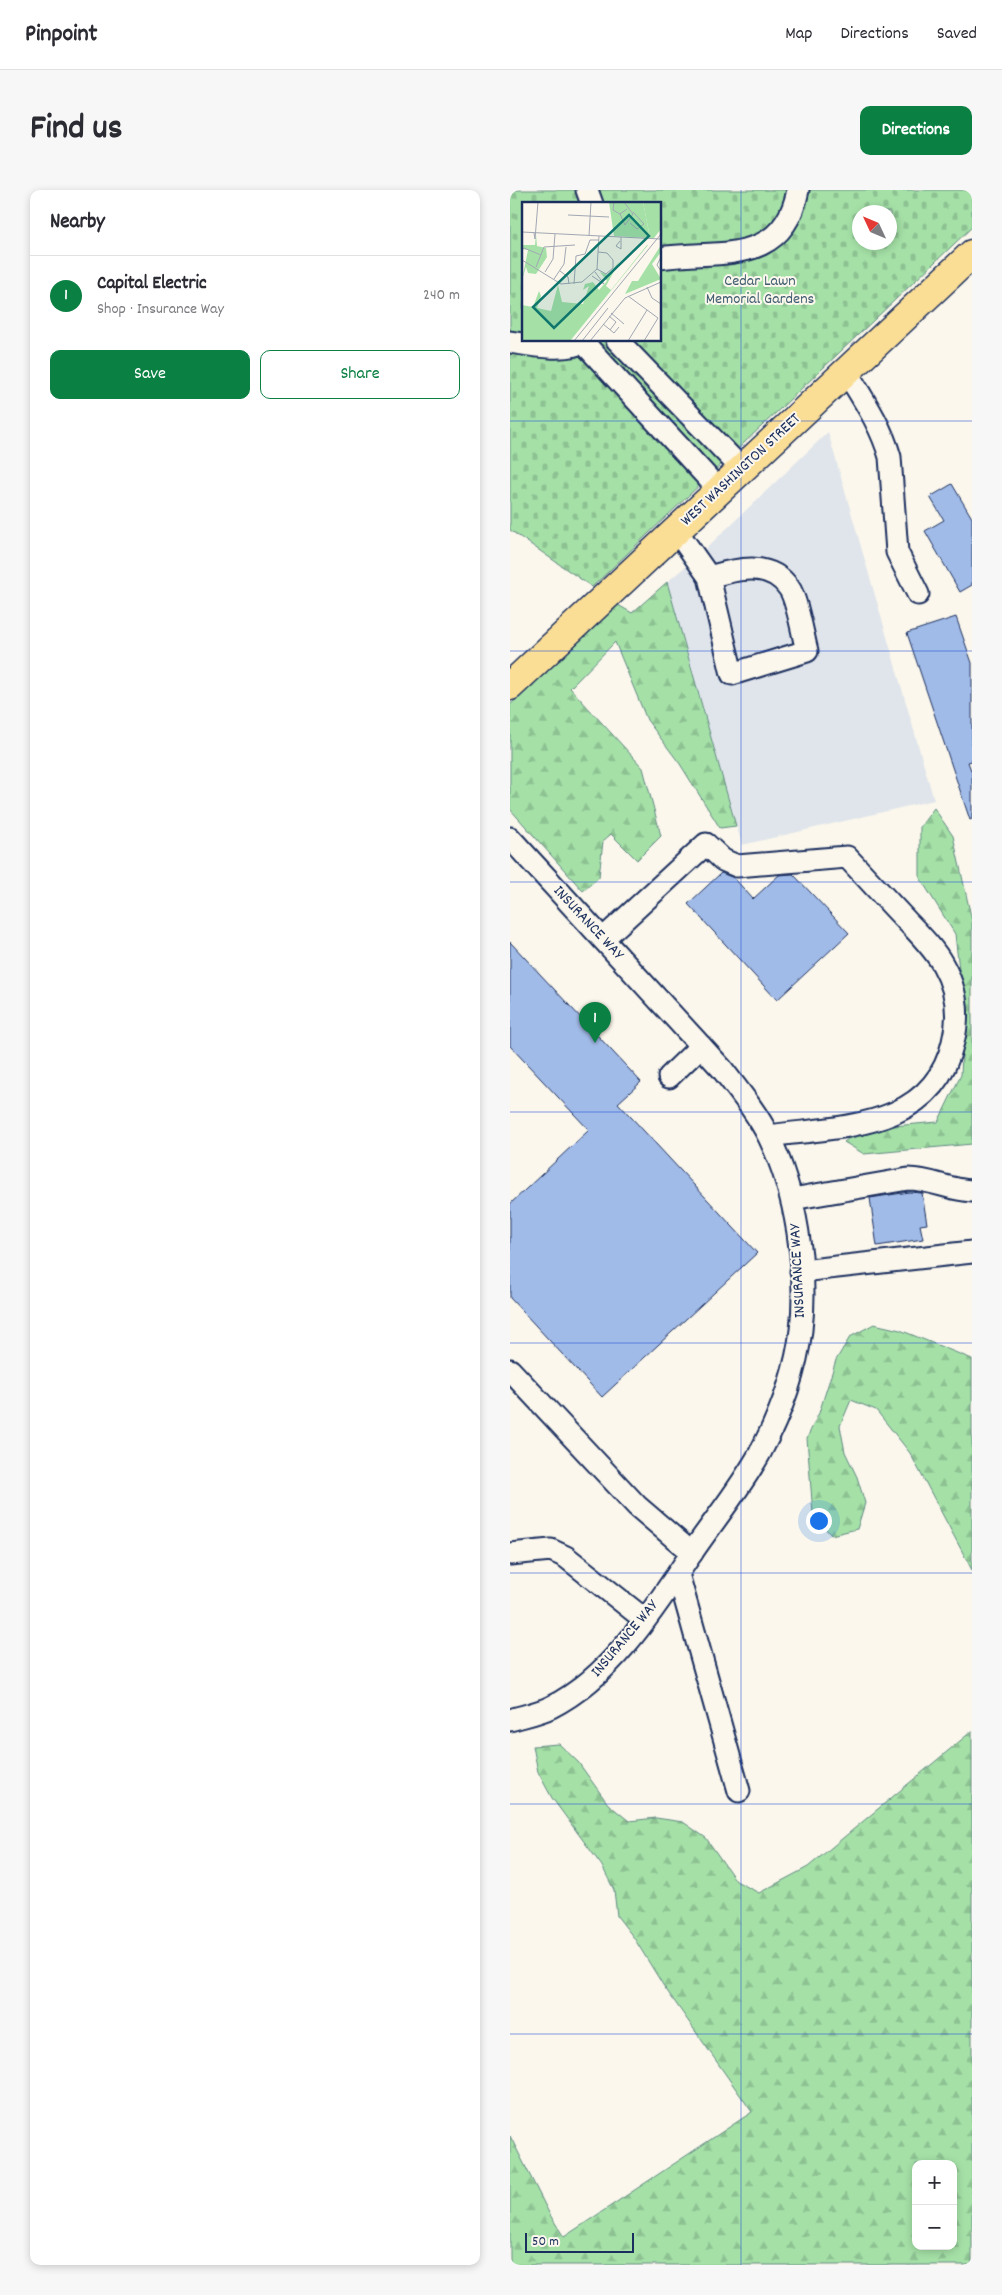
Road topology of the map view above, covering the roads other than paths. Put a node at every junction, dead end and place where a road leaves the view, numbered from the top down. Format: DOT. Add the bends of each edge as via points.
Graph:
graph roads {
  1 [pos="586,190"];
  2 [pos="798,190"];
  3 [pos="591,202"];
  4 [pos="972,254"];
  5 [pos="661,258"];
  6 [pos="584,341"];
  7 [pos="618,341"];
  8 [pos="510,342"];
  9 [pos="846,372"];
  10 [pos="742,469"];
  11 [pos="720,490"];
  12 [pos="676,530"];
  13 [pos="709,577"];
  14 [pos="918,594"];
  15 [pos="510,686"];
  16 [pos="510,838"];
  17 [pos="603,939"];
  18 [pos="701,1046"];
  19 [pos="669,1077"];
  20 [pos="769,1136"];
  21 [pos="972,1191"];
  22 [pos="792,1199"];
  23 [pos="972,1252"];
  24 [pos="801,1271"];
  25 [pos="510,1370"];
  26 [pos="692,1553"];
  27 [pos="510,1554"];
  28 [pos="678,1574"];
  29 [pos="644,1619"];
  30 [pos="510,1720"];
  31 [pos="740,1791"];
  1 -- 3 [label="street"];
  2 -- 5 [label="street" via="790,214 778,232 762,246 744,251"];
  4 -- 9 [label="main road, WEST WASHINGTON STREET"];
  6 -- 8 [label="street" via="565,347"];
  6 -- 11 [label="street"];
  7 -- 10 [label="street"];
  9 -- 10 [label="main road, WEST WASHINGTON STREET"];
  9 -- 14 [label="street" via="886,442 897,552"];
  10 -- 11 [label="main road, WEST WASHINGTON STREET"];
  11 -- 12 [label="main road, WEST WASHINGTON STREET"];
  12 -- 13 [label="street"];
  12 -- 15 [label="main road, WEST WASHINGTON STREET"];
  13 -- 13 [label="street" via="751,568 767,571 781,579 790,590 807,651 732,674"];
  16 -- 17 [label="street, INSURANCE WAY"];
  17 -- 18 [label="street, INSURANCE WAY"];
  17 -- 20 [label="street" via="706,844 723,860 737,866 847,857 934,950 952,984 957,1004 956,1028 951,1052 940,1074 926,1091 911,1106 888,1117"];
  18 -- 19 [label="street"];
  18 -- 20 [label="street, INSURANCE WAY" via="744,1098"];
  20 -- 22 [label="street, INSURANCE WAY"];
  21 -- 22 [label="street" via="948,1188 922,1179 908,1179"];
  22 -- 24 [label="street, INSURANCE WAY"];
  23 -- 24 [label="street"];
  24 -- 26 [label="street, INSURANCE WAY" via="801,1329 793,1372 778,1414 739,1487"];
  25 -- 26 [label="street" via="637,1506"];
  26 -- 28 [label="street, INSURANCE WAY"];
  27 -- 29 [label="street" via="551,1550 566,1557"];
  28 -- 29 [label="street, INSURANCE WAY"];
  28 -- 31 [label="street"];
  29 -- 30 [label="street, INSURANCE WAY" via="592,1680 551,1707"];
}
